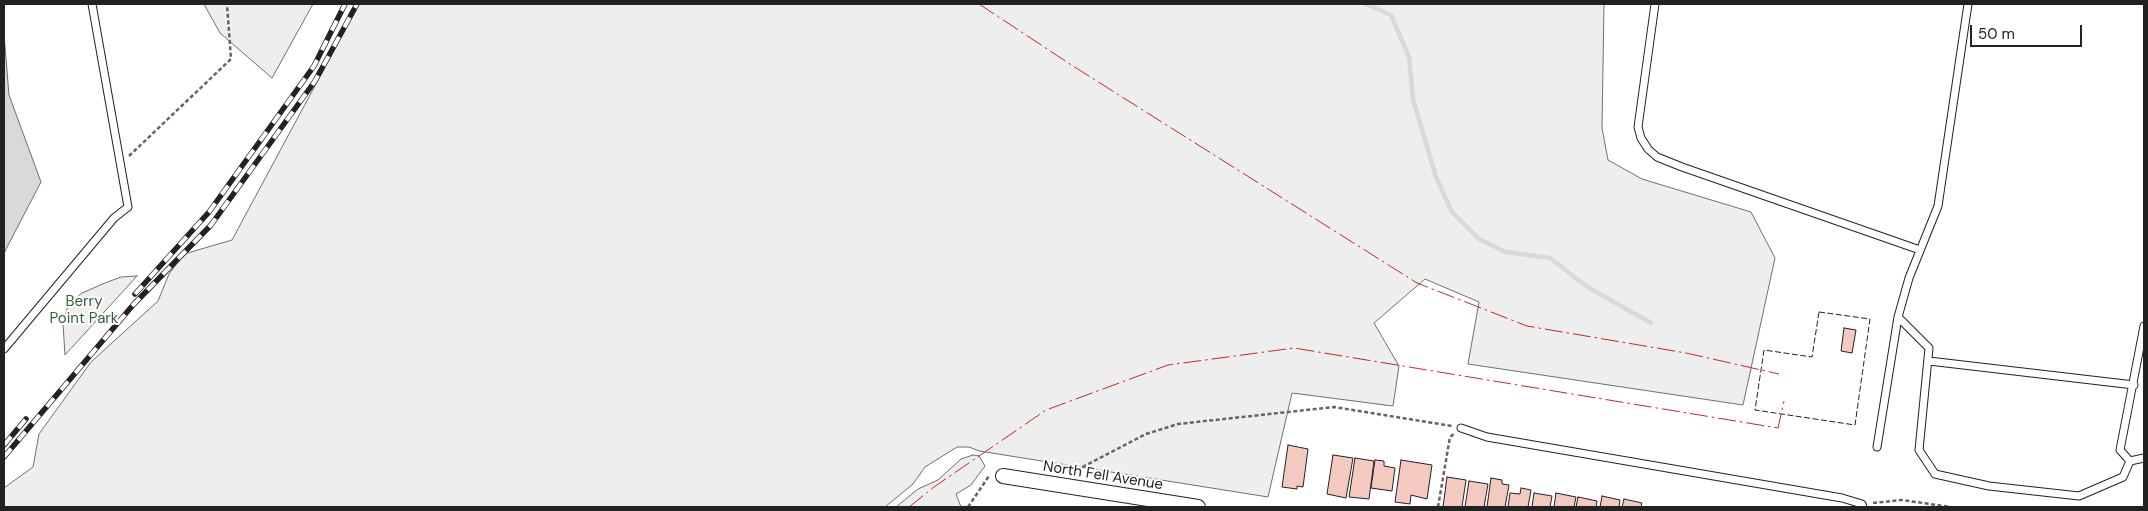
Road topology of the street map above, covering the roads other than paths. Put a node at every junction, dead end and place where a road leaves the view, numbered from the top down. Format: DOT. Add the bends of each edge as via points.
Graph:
graph roads {
  1 [pos="92,4"];
  2 [pos="1656,4"];
  3 [pos="1968,4"];
  4 [pos="1920,250"];
  5 [pos="1898,318"];
  6 [pos="2144,326"];
  7 [pos="4,349"];
  8 [pos="1929,361"];
  9 [pos="2134,385"];
  10 [pos="1461,428"];
  11 [pos="1877,447"];
  12 [pos="2144,458"];
  13 [pos="2130,460"];
  14 [pos="997,475"];
  15 [pos="1862,506"];
  16 [pos="1198,507"];
  1 -- 7 [label="lane" via="128,206 114,218"];
  2 -- 4 [label="lane" via="1638,127 1648,149 1657,157 1682,167"];
  3 -- 4 [label="lane" via="1938,206"];
  4 -- 5 [label="lane"];
  5 -- 8 [label="lane" via="1929,348"];
  5 -- 11 [label="lane"];
  6 -- 9 [label="lane"];
  8 -- 9 [label="lane"];
  8 -- 13 [label="lane" via="1919,450 1936,474 1988,486 2079,496 2123,477"];
  9 -- 13 [label="lane" via="2120,450"];
  10 -- 15 [label="lane" via="1487,437 1842,498"];
  12 -- 13 [label="lane"];
  14 -- 16 [label="street, North Fell Avenue"];
}
